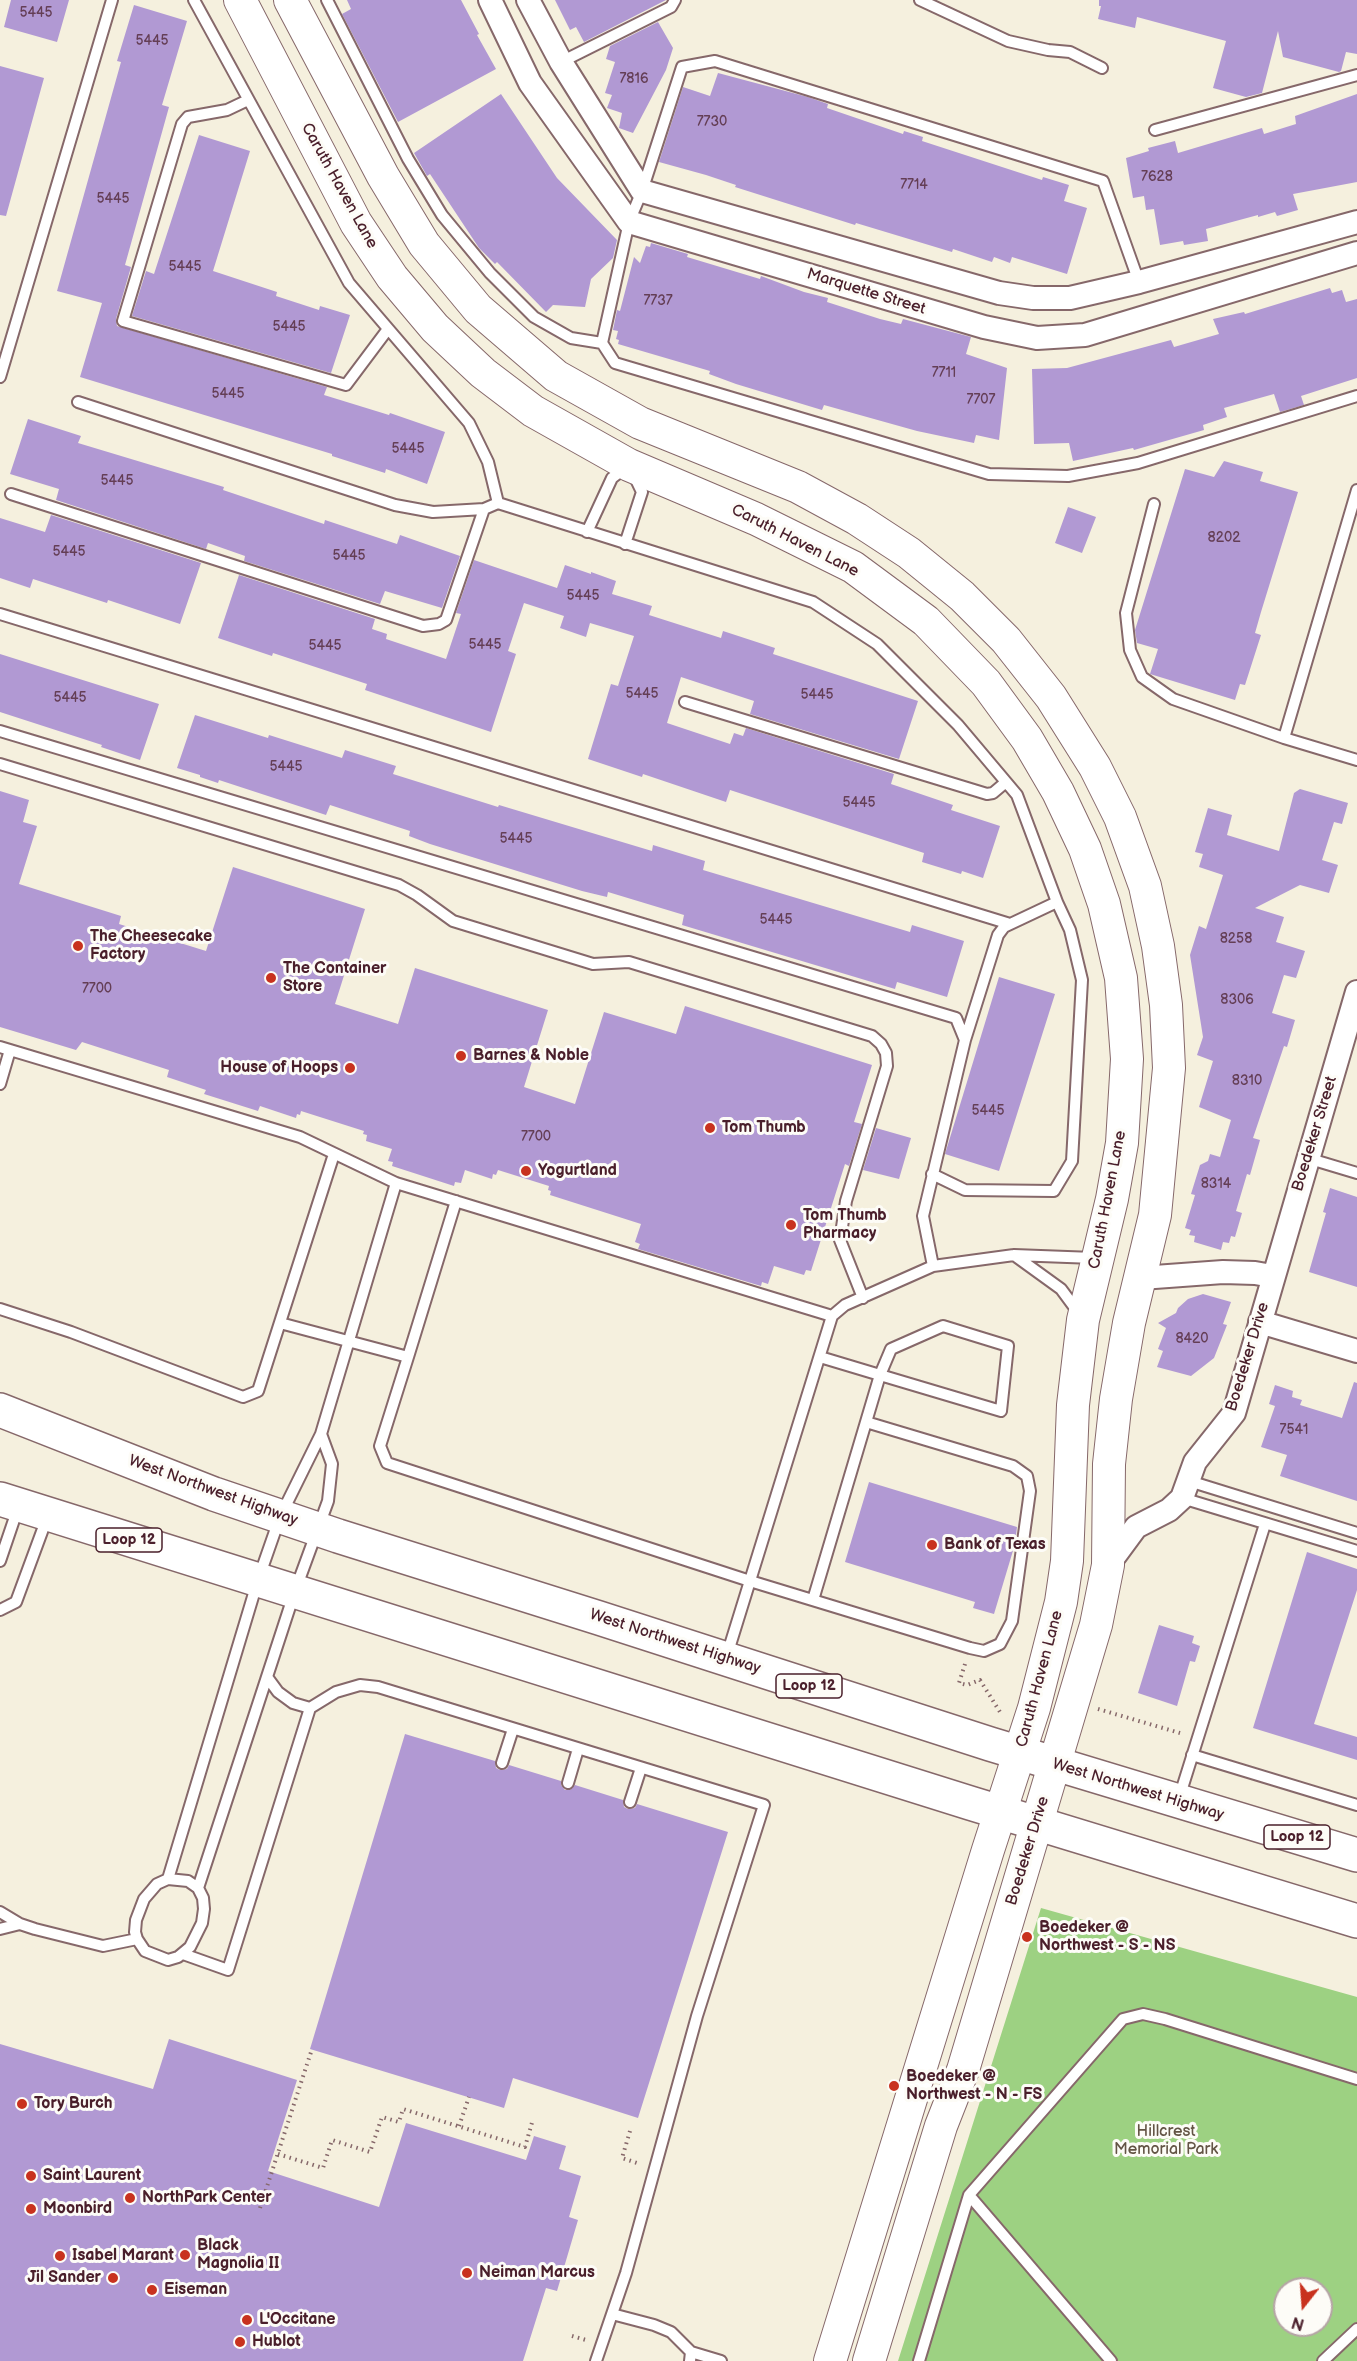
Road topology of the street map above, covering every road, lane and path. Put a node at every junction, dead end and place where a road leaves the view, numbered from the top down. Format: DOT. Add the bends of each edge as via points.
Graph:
graph roads {
  1 [pos="112,0"];
  2 [pos="194,0"];
  3 [pos="240,0"];
  4 [pos="290,0"];
  5 [pos="327,0"];
  6 [pos="490,0"];
  7 [pos="528,0"];
  8 [pos="675,0"];
  9 [pos="920,0"];
  10 [pos="561,62"];
  11 [pos="1102,68"];
  12 [pos="1357,75"];
  13 [pos="530,83"];
  14 [pos="248,100"];
  15 [pos="1155,130"];
  16 [pos="642,191"];
  17 [pos="629,222"];
  18 [pos="1357,222"];
  19 [pos="1357,254"];
  20 [pos="907,267"];
  21 [pos="1139,282"];
  22 [pos="896,300"];
  23 [pos="1149,315"];
  24 [pos="388,329"];
  25 [pos="602,343"];
  26 [pos="0,377"];
  27 [pos="1357,396"];
  28 [pos="78,402"];
  29 [pos="640,423"];
  30 [pos="629,465"];
  31 [pos="1357,490"];
  32 [pos="11,494"];
  33 [pos="498,503"];
  34 [pos="1154,504"];
  35 [pos="484,509"];
  36 [pos="587,532"];
  37 [pos="625,544"];
  38 [pos="0,614"];
  39 [pos="685,702"];
  40 [pos="0,731"];
  41 [pos="1284,738"];
  42 [pos="1357,760"];
  43 [pos="0,764"];
  44 [pos="1006,782"];
  45 [pos="1057,902"];
  46 [pos="1010,924"];
  47 [pos="1357,992"];
  48 [pos="965,1040"];
  49 [pos="5,1048"];
  50 [pos="0,1084"];
  51 [pos="334,1154"];
  52 [pos="1307,1158"];
  53 [pos="1357,1173"];
  54 [pos="932,1174"];
  55 [pos="396,1183"];
  56 [pos="456,1202"];
  57 [pos="1155,1215"];
  58 [pos="1014,1255"];
  59 [pos="1097,1258"];
  60 [pos="933,1266"];
  61 [pos="1272,1276"];
  62 [pos="1141,1278"];
  63 [pos="1112,1289"];
  64 [pos="863,1298"];
  65 [pos="0,1309"];
  66 [pos="832,1316"];
  67 [pos="1083,1320"];
  68 [pos="1260,1322"];
  69 [pos="279,1323"];
  70 [pos="1129,1323"];
  71 [pos="348,1341"];
  72 [pos="1357,1351"];
  73 [pos="408,1357"];
  74 [pos="820,1357"];
  75 [pos="880,1375"];
  76 [pos="0,1410"];
  77 [pos="866,1422"];
  78 [pos="321,1434"];
  79 [pos="1186,1490"];
  80 [pos="22,1506"];
  81 [pos="280,1517"];
  82 [pos="1264,1524"];
  83 [pos="318,1529"];
  84 [pos="1357,1533"];
  85 [pos="1357,1551"];
  86 [pos="0,1560"];
  87 [pos="1108,1565"];
  88 [pos="258,1580"];
  89 [pos="750,1581"];
  90 [pos="295,1591"];
  91 [pos="813,1600"];
  92 [pos="0,1610"];
  93 [pos="970,1648"];
  94 [pos="726,1659"];
  95 [pos="267,1677"];
  96 [pos="1089,1706"];
  97 [pos="310,1708"];
  98 [pos="1000,1712"];
  99 [pos="513,1729"];
  100 [pos="1180,1733"];
  101 [pos="578,1749"];
  102 [pos="1020,1753"];
  103 [pos="1192,1755"];
  104 [pos="502,1763"];
  105 [pos="1054,1764"];
  106 [pos="641,1768"];
  107 [pos="567,1783"];
  108 [pos="1178,1801"];
  109 [pos="630,1802"];
  110 [pos="1357,1805"];
  111 [pos="1000,1812"];
  112 [pos="1036,1823"];
  113 [pos="1357,1855"];
  114 [pos="168,1879"];
  115 [pos="198,1887"];
  116 [pos="0,1912"];
  117 [pos="1357,1921"];
  118 [pos="20,1924"];
  119 [pos="0,1929"];
  120 [pos="136,1940"];
  121 [pos="183,1954"];
  122 [pos="312,2049"];
  123 [pos="1357,2079"];
  124 [pos="469,2097"];
  125 [pos="533,2120"];
  126 [pos="459,2126"];
  127 [pos="630,2132"];
  128 [pos="278,2154"];
  129 [pos="622,2158"];
  130 [pos="969,2195"];
  131 [pos="260,2208"];
  132 [pos="612,2314"];
  133 [pos="1357,2329"];
  134 [pos="691,2356"];
  135 [pos="596,2361"];
  136 [pos="722,2361"];
  137 [pos="830,2361"];
  138 [pos="869,2361"];
  139 [pos="920,2361"];
  140 [pos="1111,2361"];
  141 [pos="1323,2361"];
  1 -- 26 [label="lane"];
  2 -- 14 [label="lane"];
  3 -- 30 [label="main road, Caruth Haven Lane" via="356,223 392,277 435,328 483,373 533,411"];
  4 -- 29 [label="main road" via="382,176 424,244 478,309 556,376"];
  5 -- 25 [label="lane" via="408,159 442,215 490,273 534,317 571,338"];
  6 -- 13 [label="street"];
  7 -- 10 [label="street"];
  8 -- 10 [label="lane" via="671,7"];
  9 -- 11 [label="lane" via="1008,41 1070,52"];
  10 -- 13 [label="street"];
  10 -- 16 [label="street"];
  12 -- 15 [label="lane"];
  13 -- 17 [label="street"];
  14 -- 24 [label="lane" via="349,284"];
  14 -- 24 [label="lane" via="227,110 188,117 182,124 123,321 346,385"];
  16 -- 17 [label="lane"];
  16 -- 20 [label="street, Marquette Street"];
  16 -- 21 [label="lane" via="682,67 715,61 1103,182"];
  17 -- 22 [label="street, Marquette Street"];
  17 -- 25 [label="lane"];
  18 -- 21 [label="street, Marquette Street"];
  19 -- 23 [label="street, Marquette Street"];
  20 -- 21 [label="street, Marquette Street" via="999,293 1033,298 1070,298"];
  20 -- 22 [label="street"];
  21 -- 23 [label="street"];
  22 -- 23 [label="street, Marquette Street" via="984,327 1037,338 1085,335"];
  24 -- 33 [label="lane" via="469,423 488,462"];
  25 -- 27 [label="lane" via="615,363 989,474 1068,476 1138,464"];
  28 -- 35 [label="lane" via="395,505 433,513"];
  29 -- 30 [label="main road"];
  29 -- 57 [label="main road" via="798,487 909,553 962,596 1006,640 1051,697 1095,767 1120,817 1145,886 1158,946 1169,1068"];
  30 -- 36 [label="lane" via="612,478"];
  30 -- 37 [label="lane" via="642,492"];
  30 -- 59 [label="main road, Caruth Haven Lane" via="756,519 853,567 926,621 986,682 1027,739 1058,792 1084,849 1104,904 1121,978 1127,1059 1122,1143"];
  31 -- 41 [label="lane"];
  32 -- 35 [label="lane" via="423,626 446,620"];
  33 -- 35 [label="lane"];
  33 -- 36 [label="lane"];
  34 -- 41 [label="lane" via="1126,612 1130,650 1142,677 1173,699"];
  36 -- 37 [label="lane"];
  37 -- 44 [label="lane" via="813,602 877,644 958,726"];
  38 -- 46 [label="lane"];
  39 -- 44 [label="lane" via="987,794"];
  40 -- 48 [label="lane" via="956,1018"];
  41 -- 42 [label="lane"];
  43 -- 64 [label="lane" via="399,885 453,921 593,964 629,962 872,1036 886,1053 886,1066 846,1201 840,1240"];
  44 -- 45 [label="lane" via="1017,795"];
  45 -- 46 [label="lane"];
  45 -- 54 [label="lane" via="1070,930 1082,981 1072,1161 1054,1191 965,1190"];
  46 -- 48 [label="lane" via="998,935"];
  47 -- 52 [label="street, Boedeker Street"];
  48 -- 54 [label="lane"];
  49 -- 50 [label="lane"];
  49 -- 51 [label="lane" via="300,1137"];
  51 -- 55 [label="lane"];
  51 -- 69 [label="lane"];
  52 -- 53 [label="lane"];
  52 -- 61 [label="street, Boedeker Street"];
  54 -- 60 [label="lane" via="922,1215"];
  55 -- 56 [label="lane"];
  55 -- 71 [label="lane"];
  56 -- 66 [label="lane"];
  56 -- 73 [label="lane"];
  57 -- 59 [label="main road" via="1138,1234"];
  57 -- 62 [label="main road"];
  58 -- 59 [label="lane"];
  58 -- 60 [label="lane"];
  58 -- 67 [label="lane" via="1061,1289"];
  59 -- 63 [label="main road"];
  59 -- 67 [label="main road, Caruth Haven Lane"];
  60 -- 64 [label="lane"];
  61 -- 62 [label="street" via="1223,1272"];
  61 -- 68 [label="street, Boedeker Drive"];
  62 -- 63 [label="main road"];
  62 -- 70 [label="main road"];
  63 -- 67 [label="main road"];
  63 -- 70 [label="main road"];
  64 -- 66 [label="lane"];
  65 -- 69 [label="lane" via="243,1397 258,1391"];
  66 -- 74 [label="lane"];
  67 -- 102 [label="main road, Caruth Haven Lane" via="1073,1405 1067,1562 1050,1654"];
  68 -- 72 [label="street"];
  68 -- 79 [label="street, Boedeker Drive" via="1234,1413 1195,1462"];
  69 -- 71 [label="lane"];
  70 -- 87 [label="main road" via="1110,1454"];
  71 -- 73 [label="lane"];
  71 -- 78 [label="lane"];
  73 -- 89 [label="lane" via="380,1446 387,1463"];
  74 -- 75 [label="lane"];
  74 -- 89 [label="lane"];
  75 -- 75 [label="lane" via="891,1349 943,1326 1008,1346 1001,1411"];
  75 -- 77 [label="lane"];
  76 -- 81 [label="main road, West Northwest Highway / Loop 12"];
  77 -- 91 [label="lane"];
  77 -- 93 [label="lane" via="1013,1466 1027,1476 1030,1491 1012,1621 1000,1644 984,1651"];
  78 -- 81 [label="lane"];
  78 -- 83 [label="lane" via="332,1464 328,1501"];
  79 -- 82 [label="lane"];
  79 -- 84 [label="lane"];
  79 -- 87 [label="street, Boedeker Drive" via="1169,1510 1136,1527"];
  80 -- 86 [label="lane"];
  80 -- 88 [label="main road, Loop 12"];
  80 -- 92 [label="lane" via="16,1602"];
  81 -- 83 [label="main road, West Northwest Highway / Loop 12"];
  81 -- 88 [label="lane"];
  82 -- 85 [label="lane"];
  82 -- 103 [label="lane"];
  83 -- 90 [label="lane"];
  83 -- 94 [label="main road, West Northwest Highway / Loop 12"];
  87 -- 105 [label="main road, Boedeker Drive" via="1096,1625"];
  88 -- 90 [label="main road, Loop 12"];
  88 -- 114 [label="lane"];
  89 -- 91 [label="lane"];
  89 -- 94 [label="lane"];
  90 -- 95 [label="lane"];
  90 -- 111 [label="main road, Loop 12"];
  91 -- 93 [label="lane"];
  93 -- 98 [label="path" via="959,1683 967,1685 980,1680"];
  94 -- 102 [label="main road, West Northwest Highway / Loop 12"];
  95 -- 97 [label="lane" via="293,1703"];
  95 -- 115 [label="lane"];
  96 -- 100 [label="path"];
  97 -- 99 [label="lane" via="336,1692 360,1684"];
  97 -- 121 [label="lane" via="228,1970"];
  99 -- 101 [label="lane"];
  99 -- 104 [label="lane"];
  101 -- 106 [label="lane"];
  101 -- 107 [label="lane"];
  102 -- 105 [label="main road, West Northwest Highway / Loop 12"];
  102 -- 111 [label="main road, Caruth Haven Lane"];
  103 -- 108 [label="lane"];
  103 -- 110 [label="lane"];
  105 -- 108 [label="main road, West Northwest Highway / Loop 12"];
  105 -- 112 [label="main road, Boedeker Drive"];
  106 -- 109 [label="lane"];
  106 -- 132 [label="lane" via="764,1805 678,2080"];
  108 -- 113 [label="main road, West Northwest Highway / Loop 12"];
  111 -- 112 [label="main road, Loop 12"];
  111 -- 137 [label="main road"];
  112 -- 117 [label="main road, Loop 12"];
  112 -- 138 [label="main road, Boedeker Drive" via="963,2070 941,2126"];
  114 -- 115 [label="lane" via="188,1881"];
  114 -- 120 [label="lane" via="157,1884 144,1899 136,1920"];
  115 -- 121 [label="lane" via="203,1899 202,1923"];
  116 -- 118 [label="lane"];
  118 -- 119 [label="lane"];
  118 -- 120 [label="lane" via="103,1946"];
  120 -- 121 [label="lane" via="154,1956 168,1960"];
  122 -- 128 [label="path"];
  123 -- 130 [label="lane" via="1165,2019 1143,2014 1123,2019"];
  124 -- 126 [label="path"];
  125 -- 126 [label="path" via="525,2147"];
  126 -- 128 [label="path" via="403,2109 399,2122 382,2117 370,2152 332,2140 323,2168"];
  127 -- 129 [label="path"];
  128 -- 131 [label="path"];
  130 -- 139 [label="lane"];
  130 -- 140 [label="lane"];
  132 -- 134 [label="lane" via="671,2332"];
  132 -- 135 [label="lane"];
  133 -- 141 [label="lane"];
  134 -- 136 [label="lane"];
}
